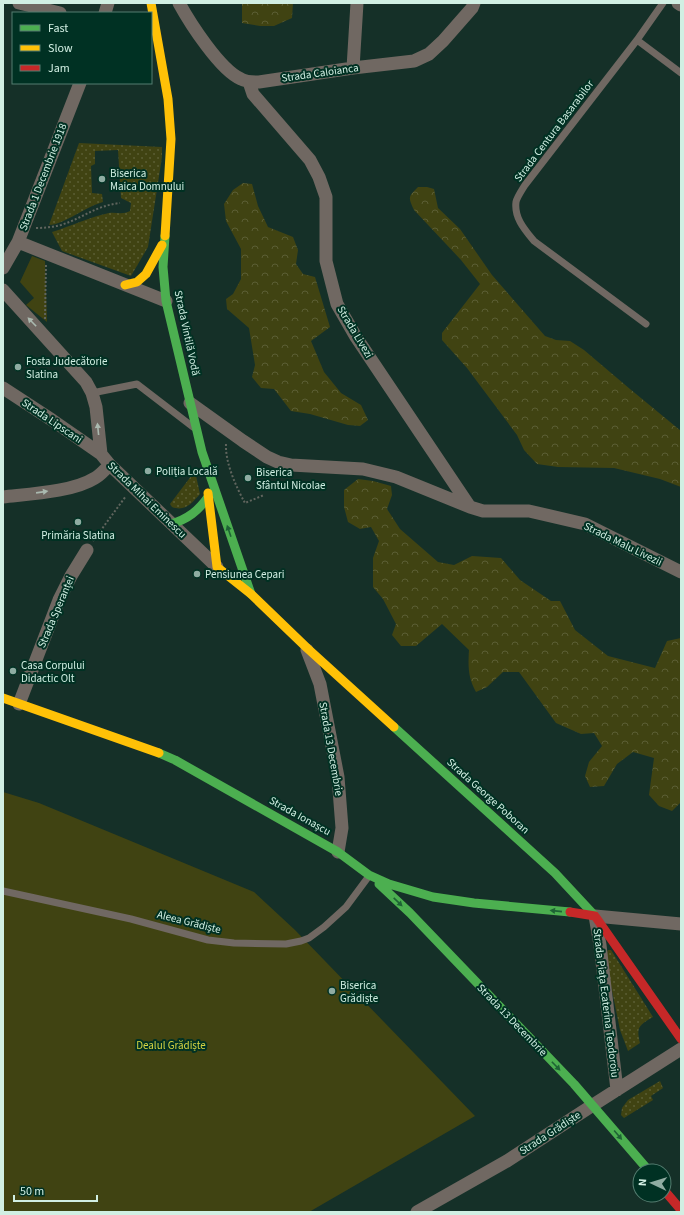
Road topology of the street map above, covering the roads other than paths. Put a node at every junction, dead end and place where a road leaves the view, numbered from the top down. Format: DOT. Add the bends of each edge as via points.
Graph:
graph roads {
  1 [pos="19,3"];
  2 [pos="151,3"];
  3 [pos="179,3"];
  4 [pos="357,3"];
  5 [pos="474,3"];
  6 [pos="663,3"];
  7 [pos="678,3"];
  8 [pos="681,5"];
  9 [pos="56,12"];
  10 [pos="637,40"];
  11 [pos="353,68"];
  12 [pos="681,73"];
  13 [pos="249,82"];
  14 [pos="80,84"];
  15 [pos="164,240"];
  16 [pos="18,242"];
  17 [pos="3,268"];
  18 [pos="125,285"];
  19 [pos="3,290"];
  20 [pos="166,301"];
  21 [pos="646,324"];
  22 [pos="3,388"];
  23 [pos="92,393"];
  24 [pos="190,403"];
  25 [pos="197,431"];
  26 [pos="202,452"];
  27 [pos="101,454"];
  28 [pos="110,465"];
  29 [pos="3,497"];
  30 [pos="208,497"];
  31 [pos="470,507"];
  32 [pos="171,524"];
  33 [pos="87,550"];
  34 [pos="237,553"];
  35 [pos="223,563"];
  36 [pos="681,572"];
  37 [pos="251,594"];
  38 [pos="307,648"];
  39 [pos="3,698"];
  40 [pos="19,704"];
  41 [pos="338,852"];
  42 [pos="370,875"];
  43 [pos="3,891"];
  44 [pos="595,916"];
  45 [pos="681,924"];
  46 [pos="681,1039"];
  47 [pos="681,1049"];
  48 [pos="617,1090"];
  49 [pos="593,1105"];
  50 [pos="641,1163"];
  51 [pos="672,1199"];
  52 [pos="681,1210"];
  53 [pos="417,1212"];
  1 -- 9 [label="street"];
  2 -- 15 [label="main road, Strada Vintilă Vodă" via="168,99 171,139"];
  3 -- 13 [label="street" via="221,63 234,76"];
  4 -- 11 [label="street"];
  5 -- 11 [label="street, Strada Caloianca" via="429,54 414,61"];
  6 -- 10 [label="lane, Strada Centura Basarabilor"];
  7 -- 8 [label="street"];
  10 -- 12 [label="lane"];
  10 -- 21 [label="lane, Strada Centura Basarabilor" via="525,185 516,201 516,213 522,227 534,241"];
  11 -- 13 [label="street, Strada Caloianca"];
  13 -- 31 [label="street, Strada Livezi" via="253,94 310,160 319,177 326,197 326,261 338,304 356,337"];
  14 -- 16 [label="street, Strada 1 Decembrie 1918"];
  15 -- 18 [label="main road" via="146,274 137,282"];
  15 -- 20 [label="main road, Strada Vintilă Vodă"];
  16 -- 17 [label="street, Strada 1 Decembrie 1918"];
  16 -- 18 [label="street"];
  18 -- 20 [label="street"];
  23 -- 19 [label="street, Strada Mihai Eminescu, one-way" via="86,382"];
  20 -- 24 [label="main road, Strada Vintilă Vodă"];
  22 -- 27 [label="street, Strada Lipscani"];
  23 -- 25 [label="lane" via="137,384"];
  27 -- 23 [label="street, Strada Mihai Eminescu, one-way"];
  24 -- 25 [label="main road, Strada Vintilă Vodă"];
  24 -- 31 [label="street, Strada Malu Livezii" via="243,441 278,462 380,472"];
  25 -- 26 [label="main road, Strada Vintilă Vodă"];
  26 -- 30 [label="main road, Strada Vintilă Vodă"];
  34 -- 26 [label="main road, Strada Vintilă Vodă, one-way"];
  27 -- 28 [label="street, Strada Mihai Eminescu"];
  29 -- 28 [label="street, one-way" via="80,485 96,478"];
  28 -- 32 [label="street, Strada Mihai Eminescu"];
  30 -- 32 [label="main road" via="200,510 192,516"];
  30 -- 35 [label="main road, Strada Vintilă Vodă"];
  31 -- 36 [label="street, Strada Malu Livezii" via="483,511 530,511 585,524"];
  32 -- 35 [label="street, Strada Mihai Eminescu"];
  33 -- 40 [label="street, Strada Speranței" via="59,600"];
  34 -- 35 [label="main road"];
  34 -- 37 [label="main road, Strada Vintilă Vodă"];
  35 -- 37 [label="main road, Strada George Poboran"];
  37 -- 38 [label="main road, Strada George Poboran"];
  38 -- 41 [label="street, Strada 13 Decembrie" via="320,684 338,777 342,828"];
  38 -- 44 [label="main road, Strada George Poboran" via="555,873"];
  39 -- 40 [label="main road, Strada Ionașcu"];
  40 -- 41 [label="main road, Strada Ionașcu" via="175,760"];
  41 -- 42 [label="main road, Strada Ionașcu"];
  42 -- 43 [label="lane, Aleea Grădiște" via="346,907 324,927 301,942 286,944 208,940 131,919"];
  44 -- 42 [label="main road, Strada Ionașcu, one-way" via="433,897 406,890"];
  42 -- 49 [label="main road, Strada 13 Decembrie, one-way" via="410,913"];
  44 -- 45 [label="street"];
  44 -- 46 [label="main road, Strada George Poboran"];
  44 -- 48 [label="street, Strada Piața Ecaterina Teodoroiu"];
  47 -- 48 [label="street, Strada Grădiște"];
  48 -- 49 [label="street, Strada Grădiște"];
  49 -- 50 [label="main road, Strada 13 Decembrie, one-way"];
  49 -- 53 [label="street, Strada Grădiște" via="507,1161"];
  51 -- 52 [label="main road"];
}
